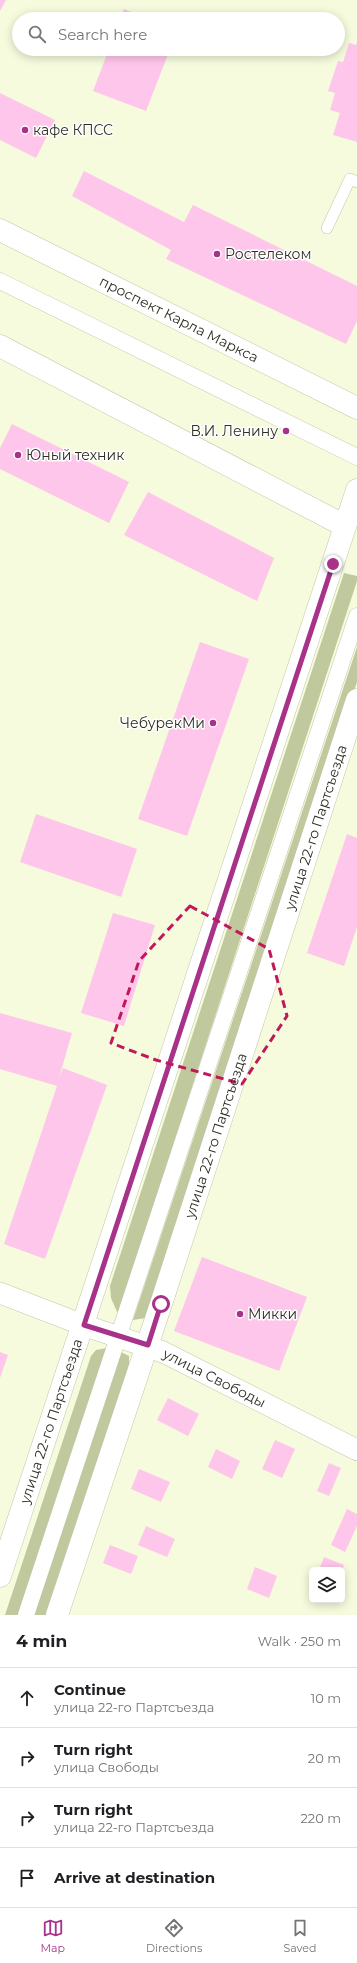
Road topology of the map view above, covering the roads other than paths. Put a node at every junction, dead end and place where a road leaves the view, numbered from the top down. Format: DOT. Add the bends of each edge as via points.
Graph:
graph roads {
  1 [pos="357,182"];
  2 [pos="326,228"];
  3 [pos="0,230"];
  4 [pos="0,281"];
  5 [pos="0,346"];
  6 [pos="357,408"];
  7 [pos="357,457"];
  8 [pos="357,490"];
  9 [pos="345,526"];
  10 [pos="357,616"];
  11 [pos="357,700"];
  12 [pos="0,1293"];
  13 [pos="84,1325"];
  14 [pos="118,1336"];
  15 [pos="148,1345"];
  16 [pos="357,1450"];
  17 [pos="0,1576"];
  18 [pos="26,1615"];
  19 [pos="57,1615"];
  1 -- 2 [label="lane" via="350,180"];
  3 -- 6 [label="main road, проспект Карла Маркса"];
  4 -- 7 [label="street"];
  5 -- 9 [label="main road"];
  8 -- 9 [label="main road, улица 22-го Партсъезда"];
  9 -- 13 [label="main road, улица 22-го Партсъезда"];
  10 -- 14 [label="street"];
  11 -- 15 [label="main road, улица 22-го Партсъезда"];
  12 -- 13 [label="street, улица Свободы"];
  13 -- 14 [label="street, улица Свободы"];
  13 -- 17 [label="main road, улица 22-го Партсъезда"];
  14 -- 15 [label="street, улица Свободы"];
  14 -- 18 [label="street"];
  15 -- 16 [label="street, улица Свободы"];
  15 -- 19 [label="main road, улица 22-го Партсъезда"];
}
